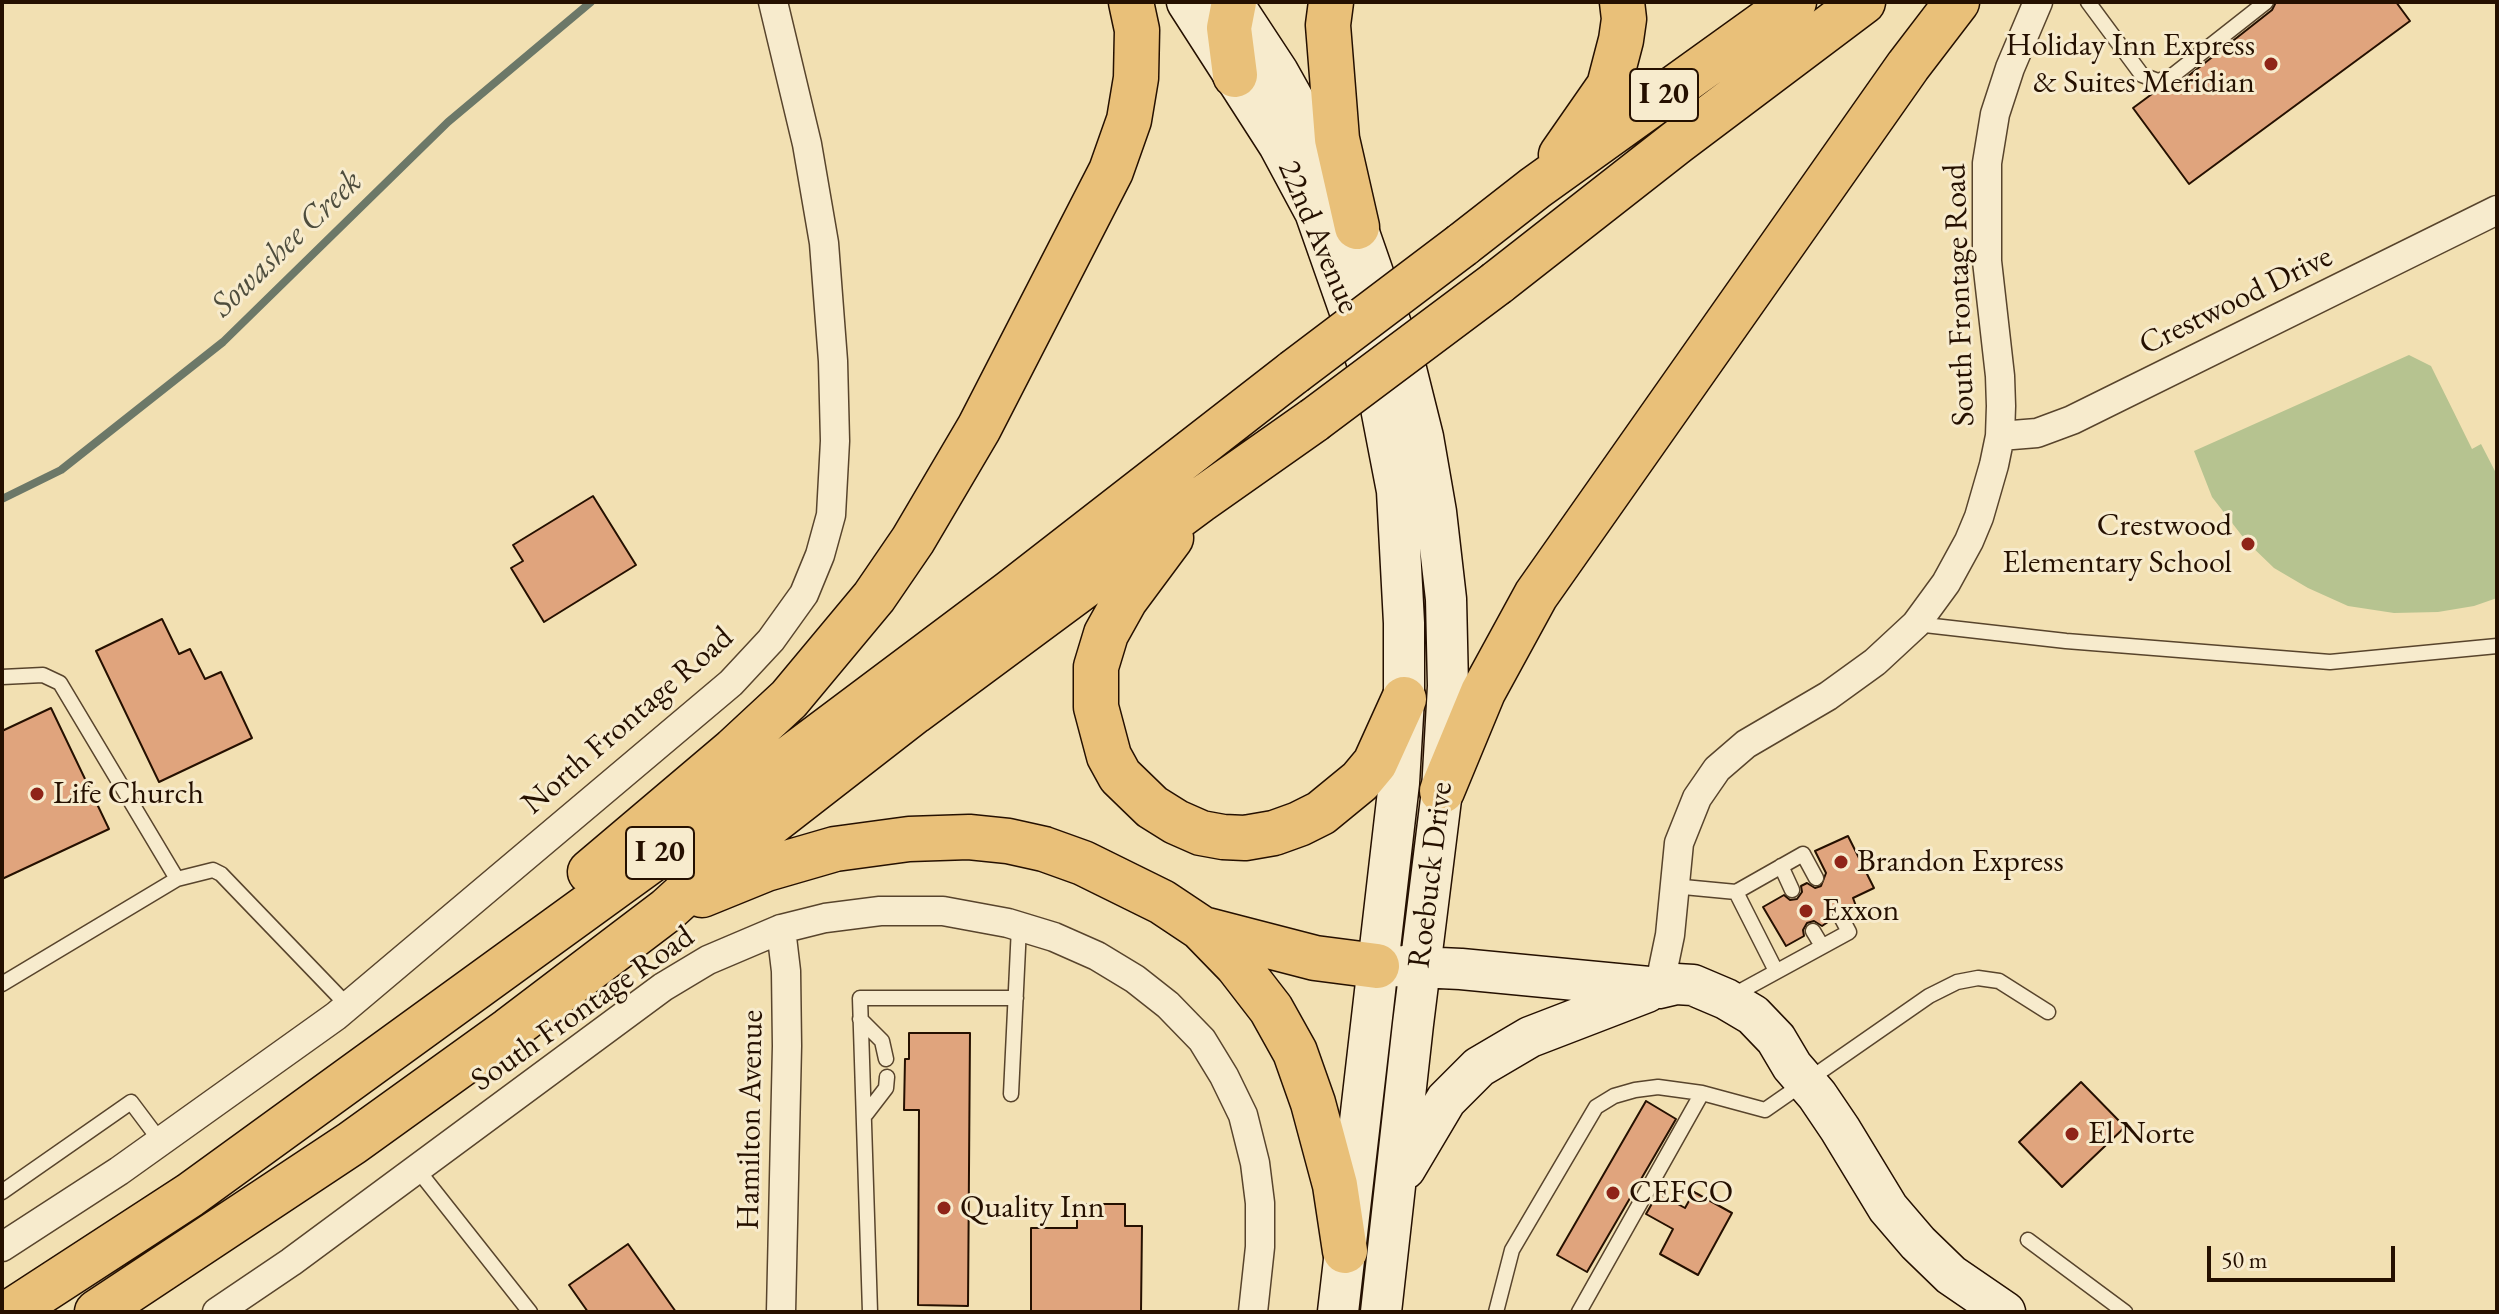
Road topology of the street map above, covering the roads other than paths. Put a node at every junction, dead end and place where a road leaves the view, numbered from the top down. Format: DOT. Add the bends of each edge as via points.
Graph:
graph roads {
  1 [pos="773,2"];
  2 [pos="1131,2"];
  3 [pos="1187,2"];
  4 [pos="1233,2"];
  5 [pos="1331,2"];
  6 [pos="1622,2"];
  7 [pos="1794,2"];
  8 [pos="1863,2"];
  9 [pos="1957,2"];
  10 [pos="2038,2"];
  11 [pos="2088,2"];
  12 [pos="2266,2"];
  13 [pos="1235,75"];
  14 [pos="1535,188"];
  15 [pos="2497,210"];
  16 [pos="1357,227"];
  17 [pos="2000,436"];
  18 [pos="1406,441"];
  19 [pos="1199,501"];
  20 [pos="1916,624"];
  21 [pos="2497,646"];
  22 [pos="2,677"];
  23 [pos="1404,699"];
  24 [pos="1442,791"];
  25 [pos="1781,866"];
  26 [pos="1816,878"];
  27 [pos="177,879"];
  28 [pos="1673,886"];
  29 [pos="1792,890"];
  30 [pos="1736,892"];
  31 [pos="667,910"];
  32 [pos="1840,915"];
  33 [pos="1019,927"];
  34 [pos="1201,928"];
  35 [pos="781,929"];
  36 [pos="1813,931"];
  37 [pos="1822,946"];
  38 [pos="1377,966"];
  39 [pos="1420,967"];
  40 [pos="1776,971"];
  41 [pos="2,984"];
  42 [pos="1659,988"];
  43 [pos="1016,998"];
  44 [pos="1726,999"];
  45 [pos="348,1006"];
  46 [pos="2048,1012"];
  47 [pos="860,1019"];
  48 [pos="430,1021"];
  49 [pos="886,1059"];
  50 [pos="1799,1074"];
  51 [pos="887,1077"];
  52 [pos="1702,1093"];
  53 [pos="1011,1094"];
  54 [pos="866,1114"];
  55 [pos="161,1142"];
  56 [pos="417,1169"];
  57 [pos="1396,1188"];
  58 [pos="2,1192"];
  59 [pos="2028,1240"];
  60 [pos="2,1247"];
  61 [pos="1345,1251"];
  62 [pos="10,1312"];
  63 [pos="97,1312"];
  64 [pos="217,1312"];
  65 [pos="530,1312"];
  66 [pos="781,1312"];
  67 [pos="870,1312"];
  68 [pos="1253,1312"];
  69 [pos="1338,1312"];
  70 [pos="1381,1312"];
  71 [pos="1496,1312"];
  72 [pos="1579,1312"];
  73 [pos="2005,1312"];
  74 [pos="2125,1312"];
  1 -- 45 [label="street, North Frontage Road" via="824,243 833,361 831,515 804,594 731,683"];
  2 -- 48 [label="highway" via="1137,30 1136,78 1129,120 1111,171 979,428 874,597 789,699 568,890"];
  3 -- 13 [label="main road, 22nd Avenue"];
  4 -- 13 [label="highway" via="1229,28"];
  4 -- 16 [label="main road, 22nd Avenue" via="1320,147"];
  5 -- 16 [label="highway" via="1328,25 1337,139"];
  6 -- 14 [label="highway" via="1621,40 1609,86"];
  7 -- 14 [label="highway, I 20"];
  8 -- 19 [label="highway, I 20, bridge" via="1497,283"];
  9 -- 24 [label="highway" via="1536,595 1483,692"];
  10 -- 17 [label="street, South Frontage Road" via="1995,114 1987,163 1986,249 2000,376"];
  11 -- 12 [label="lane" via="2142,75 2158,81 2172,76"];
  13 -- 18 [label="main road, 22nd Avenue" via="1315,212 1362,346"];
  14 -- 48 [label="highway, I 20, bridge" via="900,675"];
  15 -- 17 [label="street, Crestwood Drive" via="2072,420 2037,433"];
  16 -- 18 [label="main road, 22nd Avenue" via="1405,365"];
  17 -- 20 [label="street, South Frontage Road" via="1969,541"];
  18 -- 23 [label="main road, Roebuck Drive" via="1397,491"];
  18 -- 24 [label="main road, Roebuck Drive" via="1436,512 1446,599"];
  19 -- 23 [label="highway" via="1125,600 1099,650 1094,687 1103,737 1120,776 1133,791 1201,833 1245,838 1274,833 1321,813 1360,781 1375,763"];
  19 -- 31 [label="highway, I 20" via="914,712"];
  20 -- 21 [label="lane" via="2330,662"];
  20 -- 28 [label="street, South Frontage Road" via="1875,662 1746,744 1717,769 1687,818"];
  22 -- 27 [label="lane" via="43,675 60,683"];
  23 -- 38 [label="main road, Roebuck Drive"];
  24 -- 39 [label="main road, Roebuck Drive"];
  25 -- 26 [label="lane" via="1803,854"];
  25 -- 29 [label="lane"];
  25 -- 30 [label="lane"];
  27 -- 41 [label="lane"];
  27 -- 45 [label="lane" via="213,870 221,874"];
  28 -- 30 [label="lane"];
  28 -- 42 [label="street, South Frontage Road"];
  30 -- 40 [label="lane"];
  31 -- 34 [label="highway" via="766,869 835,849 969,837 1008,841 1083,863"];
  31 -- 63 [label="highway, I 20" via="352,1143"];
  32 -- 37 [label="lane" via="1849,932"];
  33 -- 35 [label="street, South Frontage Road" via="943,911 880,911"];
  33 -- 43 [label="lane"];
  33 -- 68 [label="street, South Frontage Road" via="1097,956 1135,979 1202,1040 1224,1076 1243,1115 1260,1203"];
  34 -- 38 [label="highway" via="1315,958"];
  34 -- 61 [label="highway" via="1271,1009 1295,1052 1335,1185"];
  35 -- 56 [label="street, South Frontage Road" via="708,960 663,987"];
  35 -- 66 [label="street, Hamilton Avenue" via="787,1046"];
  36 -- 37 [label="lane"];
  37 -- 40 [label="lane"];
  38 -- 39 [label="main road"];
  38 -- 61 [label="main road, Roebuck Drive"];
  39 -- 42 [label="main road"];
  39 -- 57 [label="main road, Roebuck Drive"];
  40 -- 44 [label="lane"];
  42 -- 44 [label="main road" via="1693,985"];
  42 -- 50 [label="main road" via="1687,1013 1738,1035"];
  42 -- 57 [label="main road" via="1530,1037 1479,1067 1432,1120"];
  43 -- 47 [label="lane" via="860,998"];
  43 -- 53 [label="lane"];
  44 -- 50 [label="main road" via="1753,1015"];
  45 -- 55 [label="street, North Frontage Road"];
  46 -- 50 [label="lane" via="1999,981 1957,982"];
  47 -- 49 [label="lane" via="882,1041"];
  47 -- 54 [label="lane"];
  48 -- 62 [label="highway, I 20" via="190,1195"];
  50 -- 52 [label="lane" via="1765,1110"];
  50 -- 73 [label="main road" via="1888,1208 1918,1243 1951,1275"];
  51 -- 54 [label="lane" via="886,1088"];
  52 -- 71 [label="lane" via="1658,1087 1635,1090 1596,1107 1512,1250"];
  52 -- 72 [label="lane"];
  54 -- 67 [label="lane"];
  55 -- 58 [label="lane" via="131,1102"];
  55 -- 60 [label="street, North Frontage Road"];
  56 -- 64 [label="street, South Frontage Road"];
  56 -- 65 [label="lane"];
  57 -- 70 [label="main road, Roebuck Drive"];
  59 -- 74 [label="lane"];
  61 -- 69 [label="main road, Roebuck Drive"];
}
